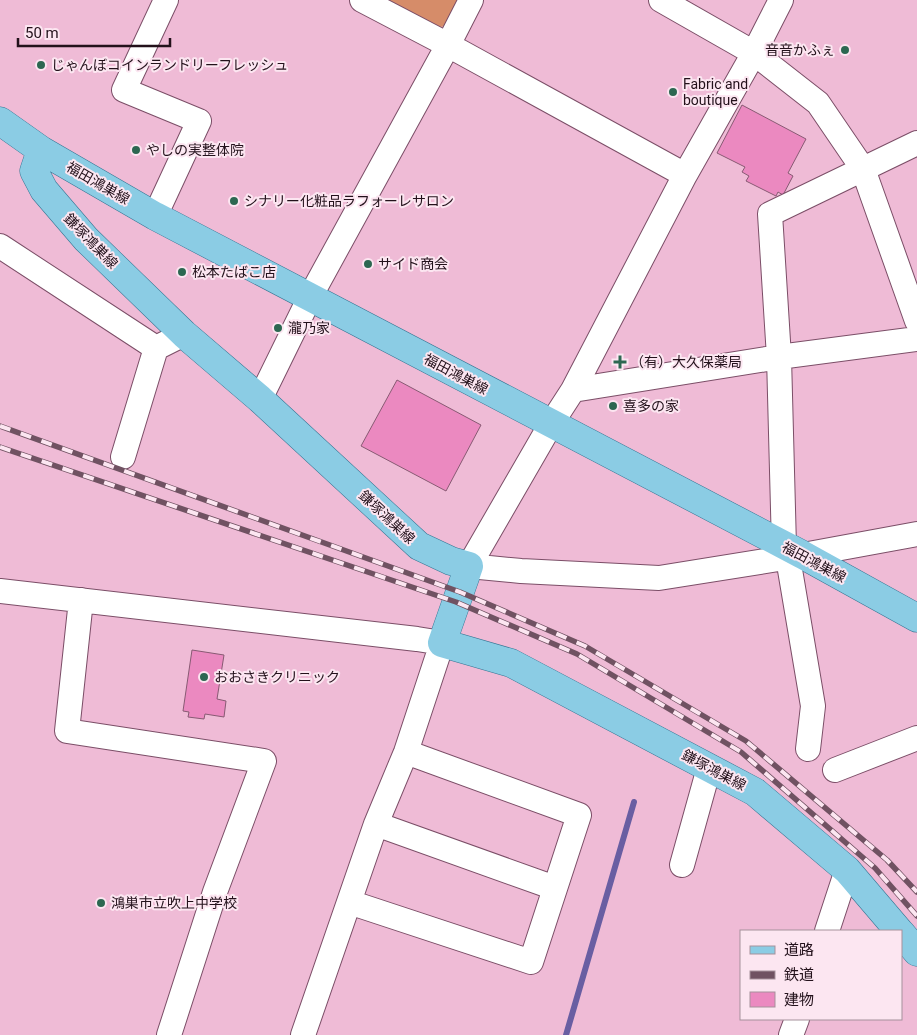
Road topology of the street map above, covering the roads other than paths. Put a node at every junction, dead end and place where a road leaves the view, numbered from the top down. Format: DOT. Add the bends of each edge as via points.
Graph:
graph roads {
  1 [pos="166,0"];
  2 [pos="362,0"];
  3 [pos="471,0"];
  4 [pos="661,0"];
  5 [pos="781,0"];
  6 [pos="448,45"];
  7 [pos="754,53"];
  8 [pos="0,121"];
  9 [pos="917,143"];
  10 [pos="40,150"];
  11 [pos="863,170"];
  12 [pos="685,175"];
  13 [pos="155,216"];
  14 [pos="0,246"];
  15 [pos="310,297"];
  16 [pos="917,321"];
  17 [pos="184,334"];
  18 [pos="917,339"];
  19 [pos="156,348"];
  20 [pos="779,357"];
  21 [pos="573,390"];
  22 [pos="260,399"];
  23 [pos="551,424"];
  24 [pos="123,457"];
  25 [pos="917,534"];
  26 [pos="792,553"];
  27 [pos="469,566"];
  28 [pos="0,591"];
  29 [pos="81,600"];
  30 [pos="917,618"];
  31 [pos="442,643"];
  32 [pos="917,738"];
  33 [pos="808,749"];
  34 [pos="406,752"];
  35 [pos="709,768"];
  36 [pos="835,770"];
  37 [pos="376,824"];
  38 [pos="682,865"];
  39 [pos="847,870"];
  40 [pos="556,888"];
  41 [pos="349,902"];
  42 [pos="827,930"];
  43 [pos="898,930"];
  44 [pos="902,934"];
  45 [pos="917,952"];
  46 [pos="797,1020"];
  47 [pos="169,1035"];
  48 [pos="304,1035"];
  49 [pos="791,1035"];
  1 -- 13 [label="street" via="124,90 199,121"];
  2 -- 6 [label="street"];
  3 -- 6 [label="street"];
  4 -- 7 [label="street"];
  5 -- 7 [label="street"];
  6 -- 12 [label="street"];
  6 -- 15 [label="street"];
  7 -- 11 [label="street" via="818,103"];
  7 -- 12 [label="street"];
  8 -- 10 [label="main road, 福田鴻巣線"];
  9 -- 11 [label="street"];
  10 -- 13 [label="main road, 福田鴻巣線"];
  10 -- 17 [label="main road, 鎌塚鴻巣線" via="34,170 44,190 86,239"];
  11 -- 16 [label="street"];
  11 -- 20 [label="street" via="770,214"];
  12 -- 21 [label="street"];
  13 -- 15 [label="main road, 福田鴻巣線"];
  14 -- 19 [label="street"];
  15 -- 22 [label="street"];
  15 -- 23 [label="main road, 福田鴻巣線"];
  17 -- 19 [label="street"];
  17 -- 22 [label="main road, 鎌塚鴻巣線"];
  18 -- 20 [label="street"];
  19 -- 24 [label="street"];
  20 -- 21 [label="street"];
  20 -- 26 [label="street"];
  21 -- 23 [label="street"];
  22 -- 27 [label="main road, 鎌塚鴻巣線" via="419,546"];
  23 -- 26 [label="main road, 福田鴻巣線"];
  23 -- 27 [label="street"];
  25 -- 26 [label="street"];
  26 -- 27 [label="street" via="659,578"];
  26 -- 30 [label="main road, 福田鴻巣線"];
  26 -- 33 [label="street" via="814,706"];
  27 -- 31 [label="main road"];
  28 -- 29 [label="street"];
  29 -- 31 [label="street"];
  29 -- 47 [label="street" via="67,732 264,761 215,892"];
  31 -- 34 [label="street"];
  31 -- 35 [label="main road, 鎌塚鴻巣線" via="511,663"];
  32 -- 36 [label="street"];
  34 -- 37 [label="street"];
  34 -- 40 [label="street" via="579,814"];
  35 -- 38 [label="street"];
  35 -- 39 [label="main road, 鎌塚鴻巣線" via="755,792"];
  37 -- 40 [label="street"];
  37 -- 41 [label="street"];
  39 -- 42 [label="street"];
  39 -- 43 [label="main road, 鎌塚鴻巣線"];
  40 -- 41 [label="street" via="531,962"];
  41 -- 48 [label="street"];
  44 -- 45 [label="main road, 鎌塚鴻巣線"];
  46 -- 49 [label="street"];
}
